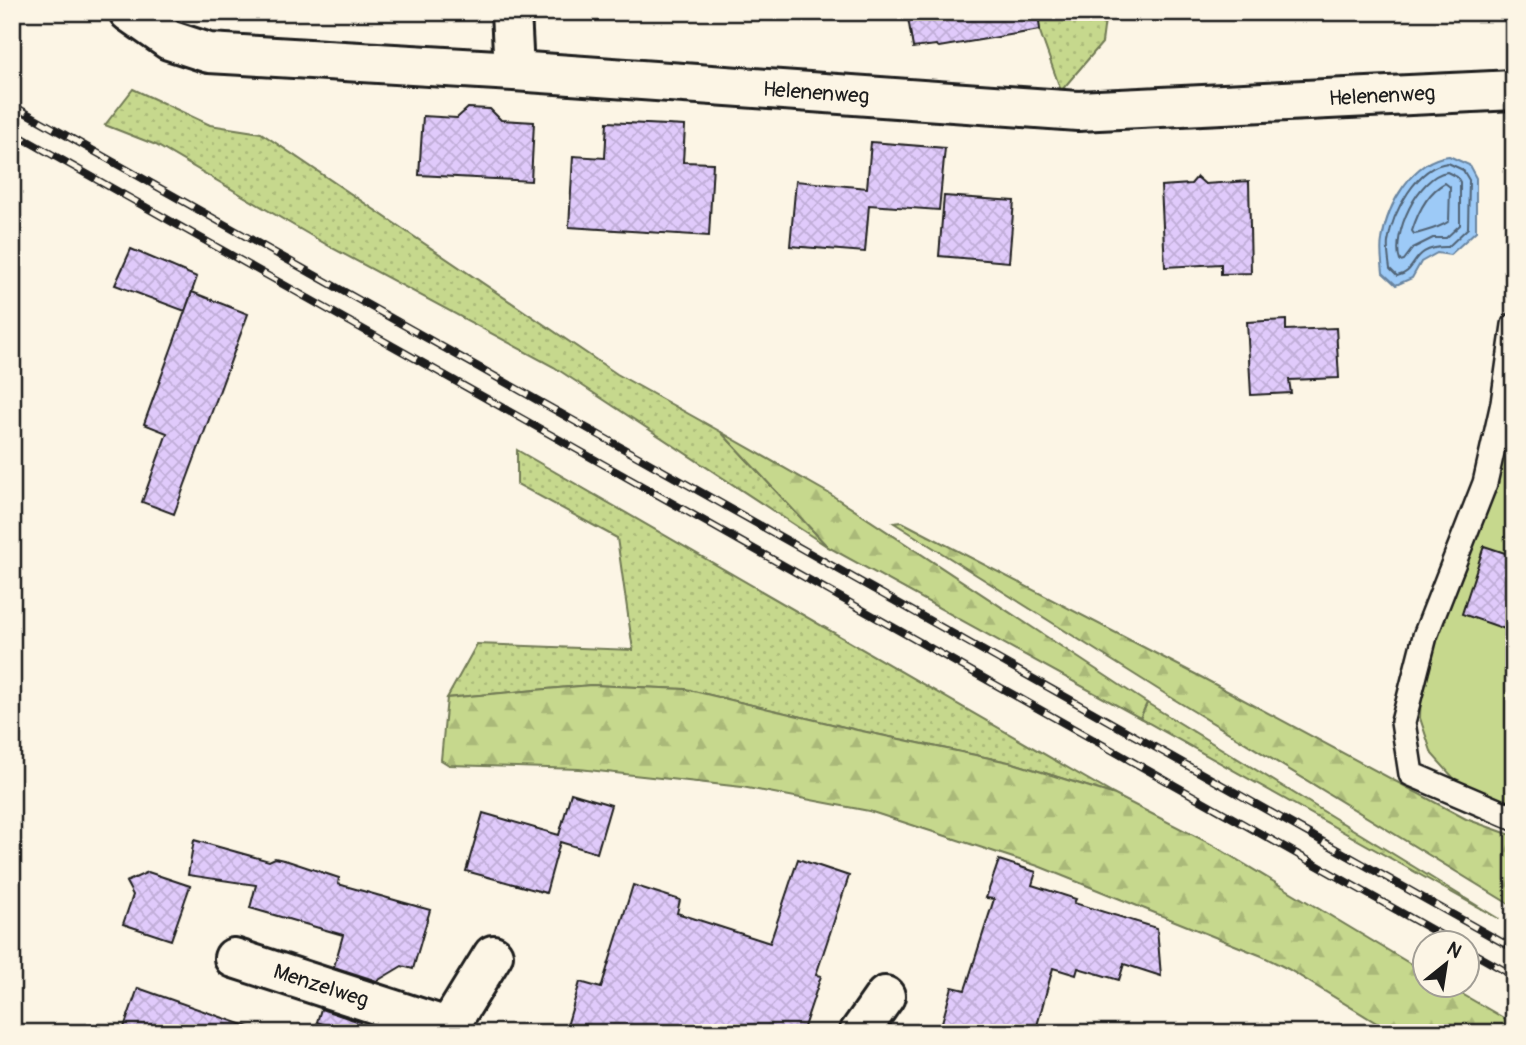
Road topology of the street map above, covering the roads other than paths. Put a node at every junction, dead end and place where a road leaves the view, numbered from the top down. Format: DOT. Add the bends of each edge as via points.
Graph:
graph roads {
  1 [pos="129,12"];
  2 [pos="511,12"];
  3 [pos="513,71"];
  4 [pos="1514,90"];
  5 [pos="1514,325"];
  6 [pos="1509,404"];
  7 [pos="1514,818"];
  8 [pos="492,955"];
  9 [pos="234,958"];
  10 [pos="885,996"];
  11 [pos="446,1030"];
  12 [pos="859,1033"];
  1 -- 3 [label="street, Helenenweg" via="169,40 209,53"];
  2 -- 3 [label="street"];
  3 -- 4 [label="street, Helenenweg" via="1078,111"];
  5 -- 6 [label="lane"];
  6 -- 7 [label="lane" via="1485,483 1424,636 1403,722 1411,774"];
  8 -- 11 [label="street, Menzelweg"];
  9 -- 11 [label="street, Menzelweg"];
  10 -- 12 [label="street"];
}
